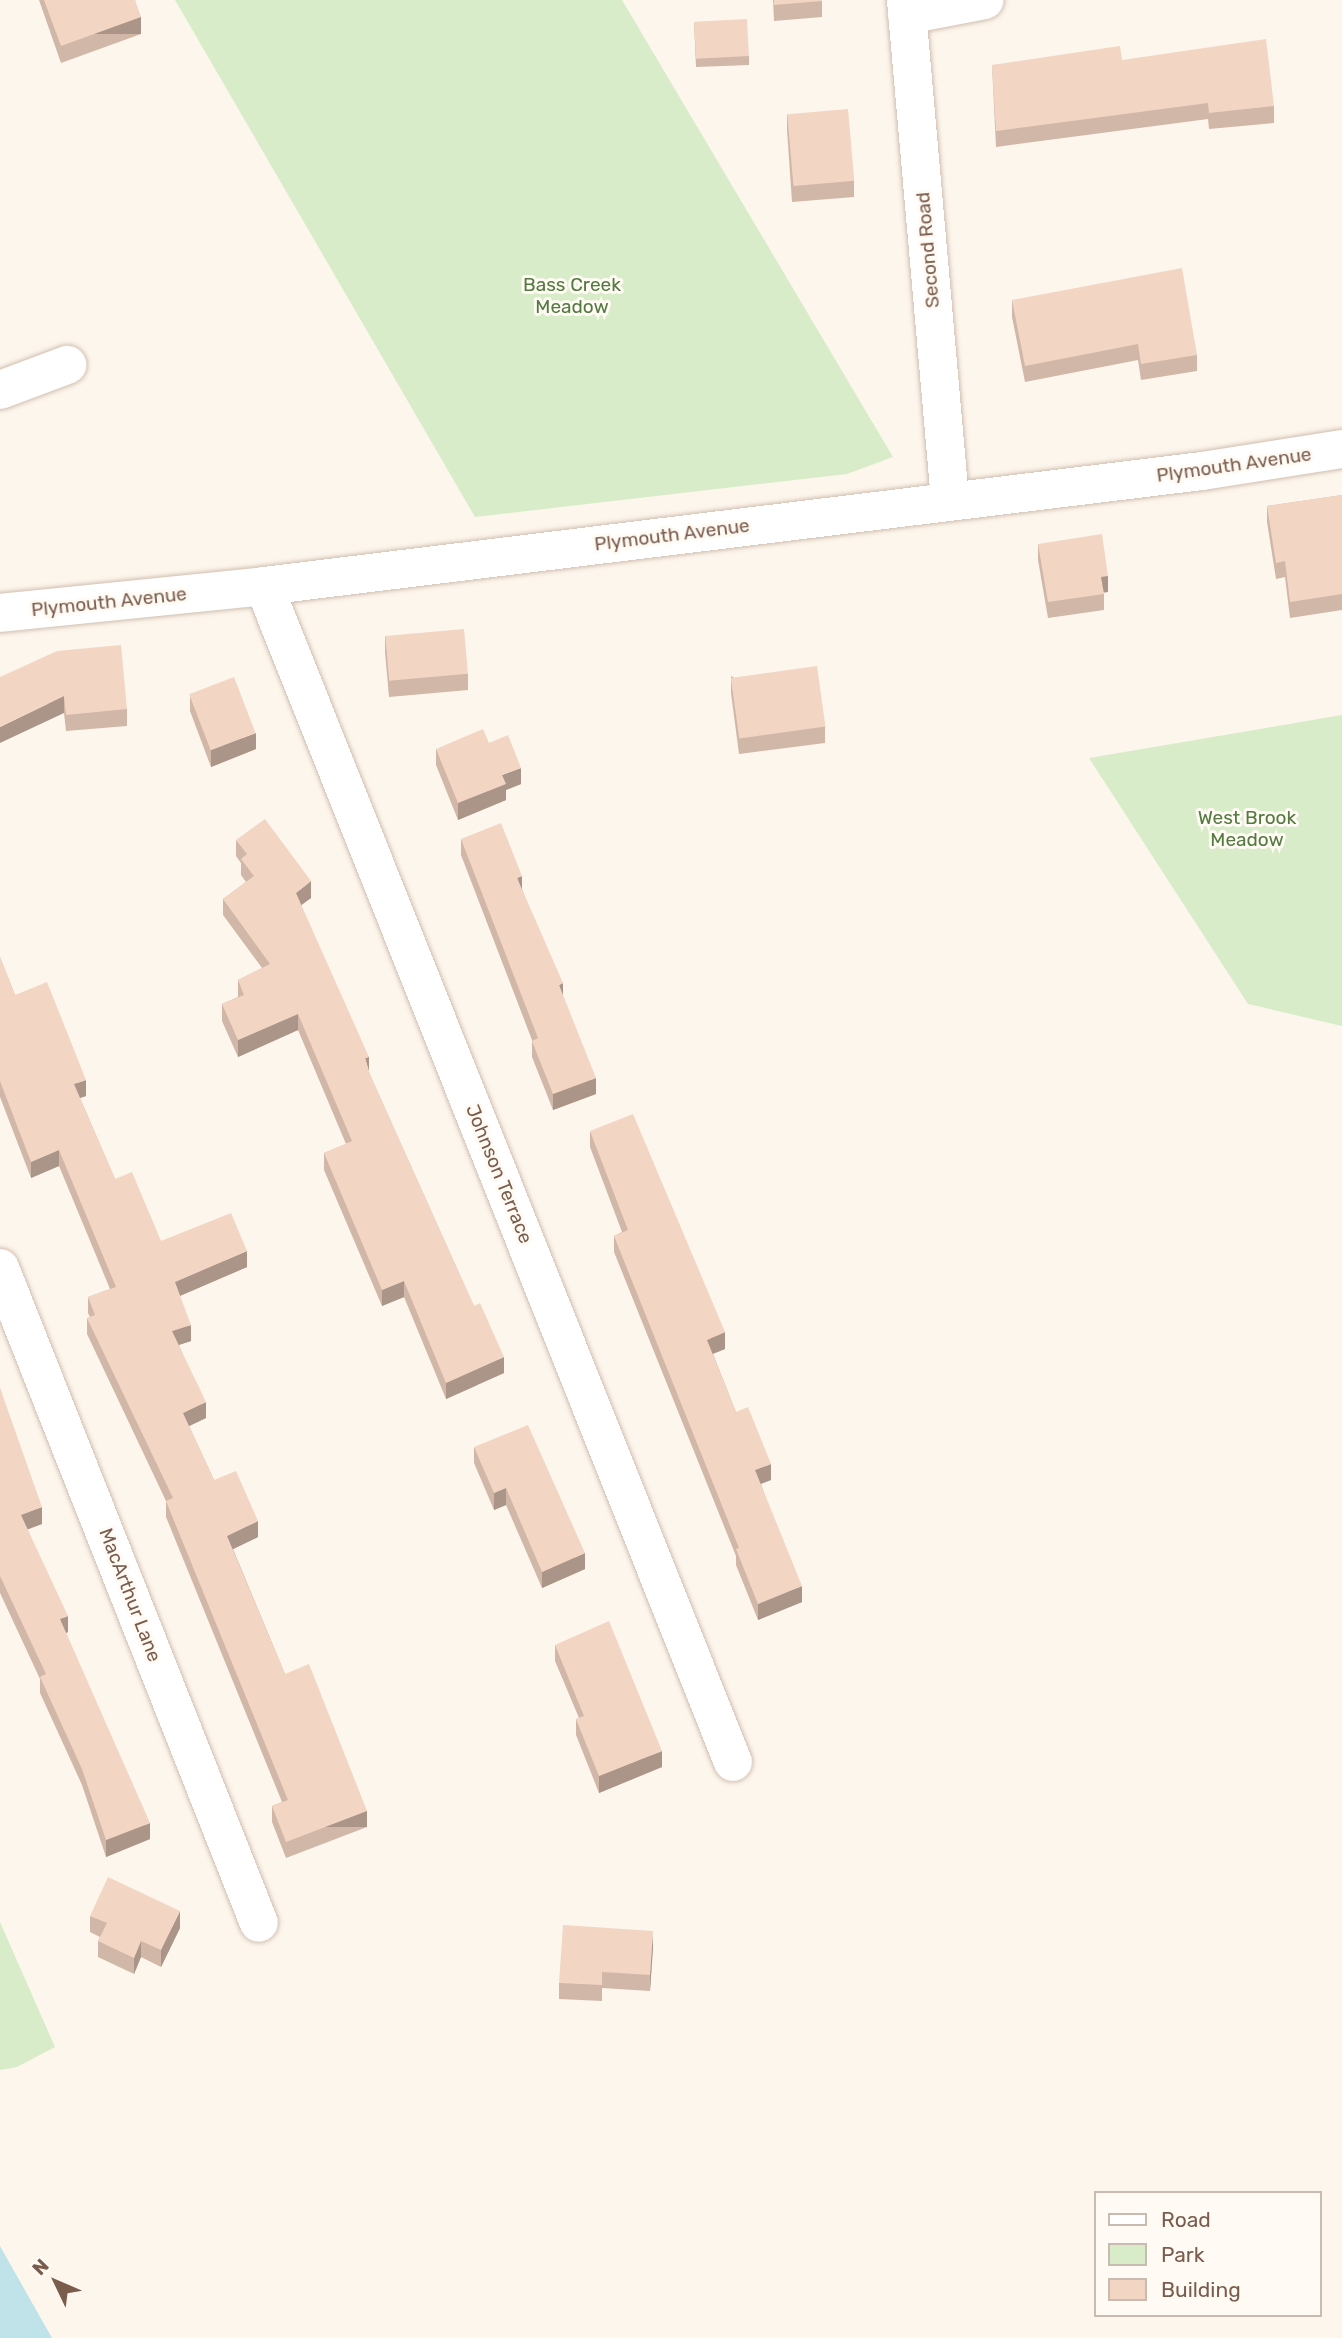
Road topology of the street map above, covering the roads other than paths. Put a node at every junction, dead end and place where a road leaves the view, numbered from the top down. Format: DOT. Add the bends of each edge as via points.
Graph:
graph roads {
  1 [pos="985,0"];
  2 [pos="907,8"];
  3 [pos="66,365"];
  4 [pos="0,390"];
  5 [pos="1342,449"];
  6 [pos="950,500"];
  7 [pos="264,586"];
  8 [pos="0,613"];
  9 [pos="0,1268"];
  10 [pos="733,1762"];
  11 [pos="259,1923"];
  1 -- 2 [label="street"];
  2 -- 6 [label="street, Second Road"];
  3 -- 4 [label="street"];
  5 -- 6 [label="street, Plymouth Avenue" via="1202,471"];
  6 -- 7 [label="street, Plymouth Avenue"];
  7 -- 8 [label="street, Plymouth Avenue"];
  7 -- 10 [label="street, Johnson Terrace"];
  9 -- 11 [label="street, MacArthur Lane"];
}
